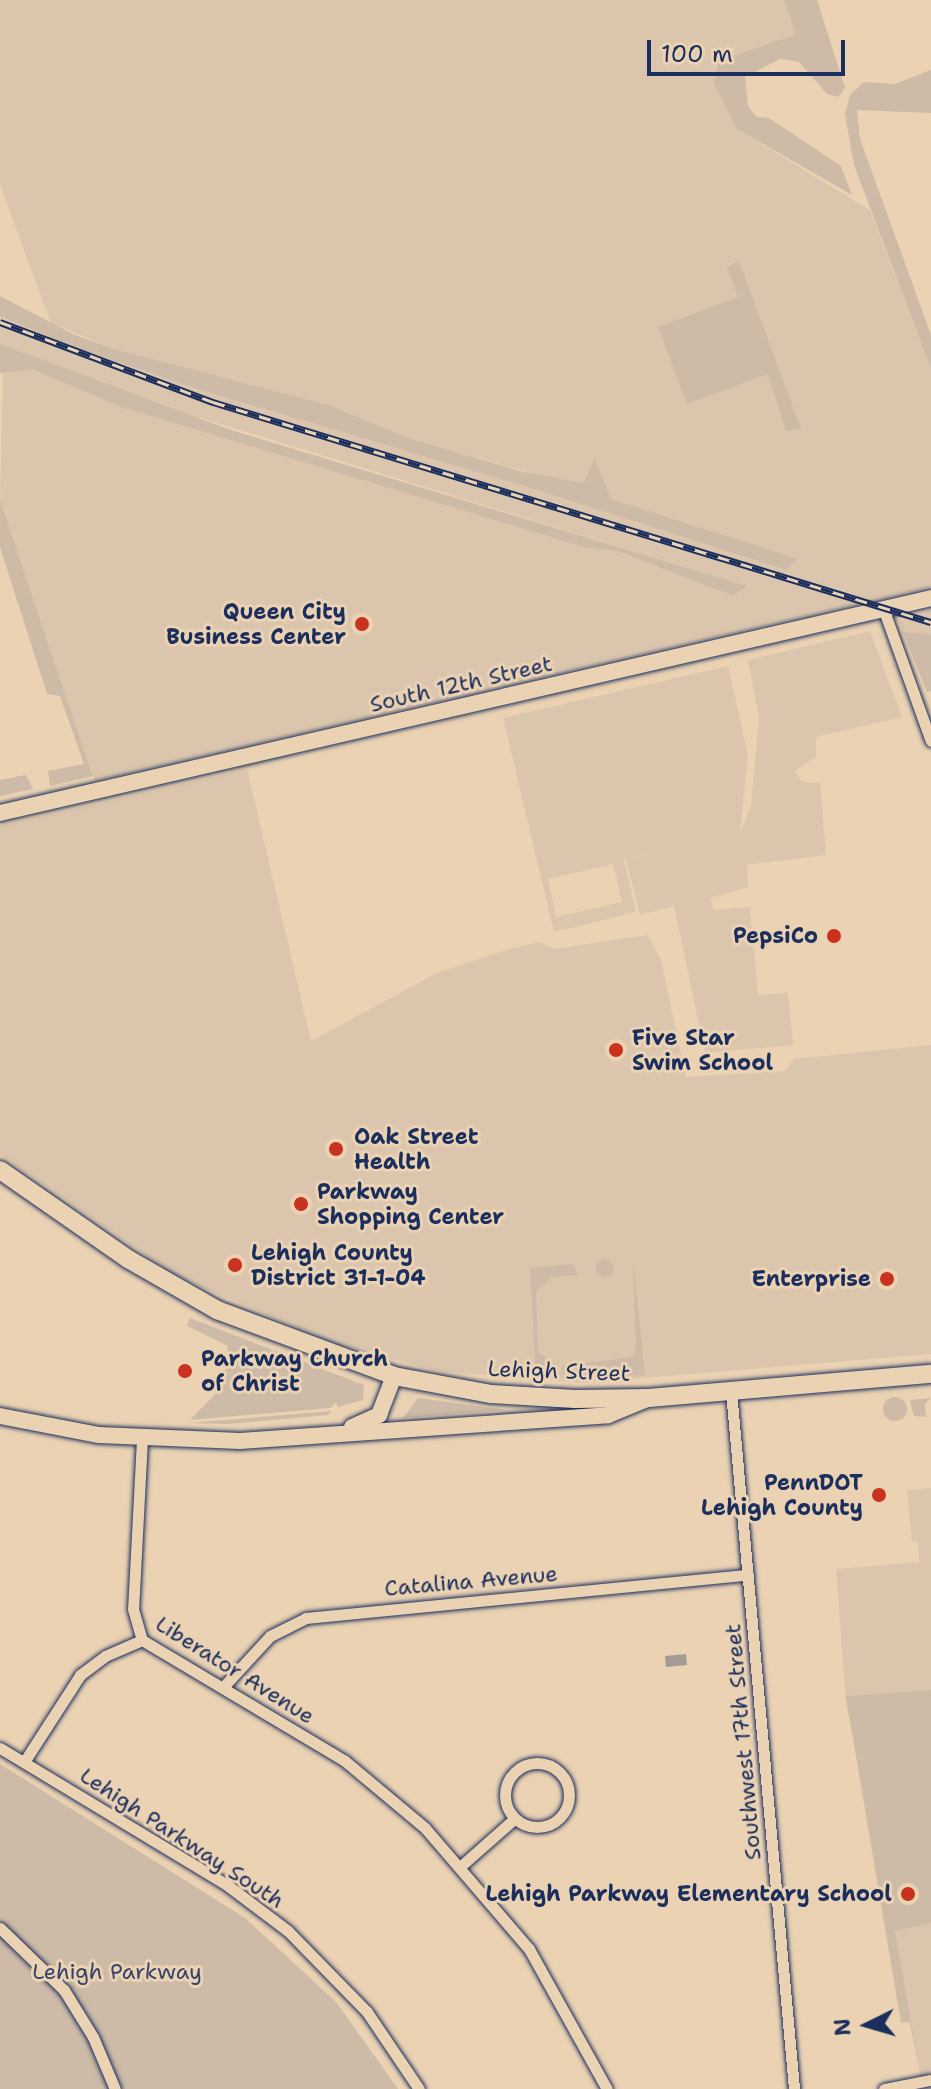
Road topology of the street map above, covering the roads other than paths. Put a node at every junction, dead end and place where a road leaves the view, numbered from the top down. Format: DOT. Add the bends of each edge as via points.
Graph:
graph roads {
  1 [pos="931,598"];
  2 [pos="883,608"];
  3 [pos="931,741"];
  4 [pos="0,813"];
  5 [pos="0,1170"];
  6 [pos="931,1374"];
  7 [pos="394,1376"];
  8 [pos="731,1391"];
  9 [pos="649,1398"];
  10 [pos="0,1416"];
  11 [pos="316,1434"];
  12 [pos="142,1439"];
  13 [pos="748,1575"];
  14 [pos="142,1640"];
  15 [pos="224,1686"];
  16 [pos="0,1748"];
  17 [pos="24,1762"];
  18 [pos="514,1819"];
  19 [pos="462,1865"];
  20 [pos="0,1928"];
  21 [pos="930,2080"];
  22 [pos="115,2089"];
  23 [pos="419,2089"];
  24 [pos="607,2089"];
  25 [pos="794,2089"];
  26 [pos="884,2089"];
  1 -- 2 [label="street, South 12th Street"];
  2 -- 3 [label="street"];
  2 -- 4 [label="street, South 12th Street"];
  5 -- 7 [label="main road, Lehigh Street" via="128,1259 217,1310"];
  6 -- 8 [label="main road, Lehigh Street"];
  7 -- 9 [label="main road, Lehigh Street" via="527,1398"];
  7 -- 11 [label="street" via="379,1415"];
  8 -- 9 [label="main road, Lehigh Street"];
  8 -- 13 [label="street, Southwest 17th Street"];
  9 -- 11 [label="street" via="608,1415"];
  10 -- 12 [label="street"];
  11 -- 12 [label="street" via="240,1441"];
  12 -- 14 [label="street, Liberator Avenue" via="133,1609"];
  13 -- 15 [label="street, Catalina Avenue" via="306,1618 254,1648"];
  13 -- 25 [label="street, Southwest 17th Street"];
  14 -- 15 [label="street, Liberator Avenue"];
  14 -- 17 [label="street" via="105,1656 80,1675"];
  15 -- 19 [label="street, Liberator Avenue" via="345,1761"];
  16 -- 17 [label="street, Lehigh Parkway South"];
  17 -- 23 [label="street, Lehigh Parkway South" via="227,1885 288,1931 367,2012"];
  18 -- 18 [label="street" via="543,1828 561,1818 569,1789 558,1770 538,1762 517,1769 505,1799"];
  18 -- 19 [label="street"];
  19 -- 24 [label="street, Liberator Avenue" via="537,1961"];
  20 -- 22 [label="street" via="64,1990 93,2037"];
  21 -- 26 [label="street"];
}
